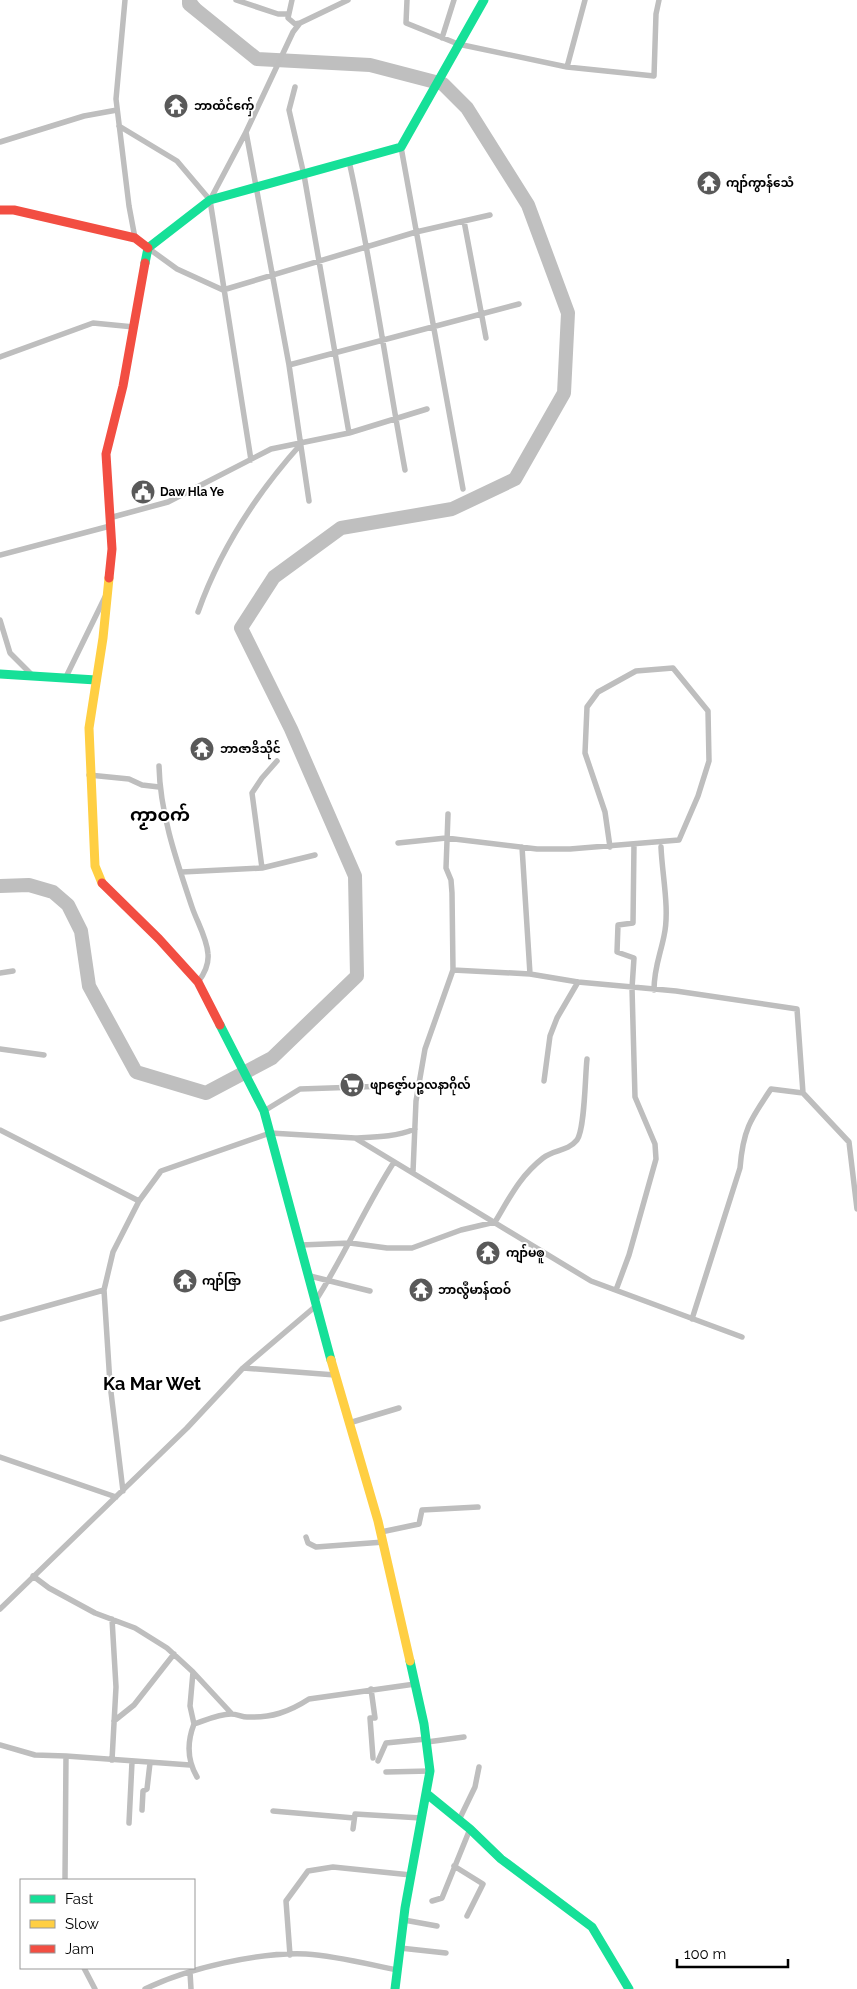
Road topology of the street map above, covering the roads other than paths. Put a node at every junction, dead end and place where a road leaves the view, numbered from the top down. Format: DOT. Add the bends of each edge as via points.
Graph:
graph roads {
  1 [pos="125,0"];
  2 [pos="236,0"];
  3 [pos="292,0"];
  4 [pos="348,0"];
  5 [pos="407,0"];
  6 [pos="454,0"];
  7 [pos="484,0"];
  8 [pos="585,0"];
  9 [pos="659,0"];
  10 [pos="288,14"];
  11 [pos="300,23"];
  12 [pos="442,38"];
  13 [pos="458,44"];
  14 [pos="567,67"];
  15 [pos="294,87"];
  16 [pos="117,110"];
  17 [pos="119,126"];
  18 [pos="246,132"];
  19 [pos="0,142"];
  20 [pos="400,147"];
  21 [pos="349,162"];
  22 [pos="304,175"];
  23 [pos="256,188"];
  24 [pos="210,200"];
  25 [pos="0,210"];
  26 [pos="490,215"];
  27 [pos="464,221"];
  28 [pos="416,232"];
  29 [pos="135,238"];
  30 [pos="368,246"];
  31 [pos="148,248"];
  32 [pos="319,261"];
  33 [pos="271,276"];
  34 [pos="223,290"];
  35 [pos="520,304"];
  36 [pos="482,314"];
  37 [pos="134,327"];
  38 [pos="434,327"];
  39 [pos="486,338"];
  40 [pos="382,341"];
  41 [pos="334,354"];
  42 [pos="0,357"];
  43 [pos="290,365"];
  44 [pos="427,409"];
  45 [pos="396,420"];
  46 [pos="349,434"];
  47 [pos="301,444"];
  48 [pos="251,460"];
  49 [pos="405,470"];
  50 [pos="463,489"];
  51 [pos="309,501"];
  52 [pos="110,522"];
  53 [pos="0,555"];
  54 [pos="108,591"];
  55 [pos="198,612"];
  56 [pos="0,620"];
  57 [pos="0,674"];
  58 [pos="33,676"];
  59 [pos="65,679"];
  60 [pos="96,680"];
  61 [pos="277,761"];
  62 [pos="159,766"];
  63 [pos="89,775"];
  64 [pos="159,787"];
  65 [pos="448,814"];
  66 [pos="446,838"];
  67 [pos="398,843"];
  68 [pos="634,844"];
  69 [pos="522,847"];
  70 [pos="610,847"];
  71 [pos="661,847"];
  72 [pos="315,856"];
  73 [pos="262,868"];
  74 [pos="182,872"];
  75 [pos="453,970"];
  76 [pos="13,971"];
  77 [pos="0,973"];
  78 [pos="530,974"];
  79 [pos="198,982"];
  80 [pos="578,982"];
  81 [pos="632,988"];
  82 [pos="654,990"];
  83 [pos="0,1049"];
  84 [pos="44,1055"];
  85 [pos="587,1060"];
  86 [pos="544,1081"];
  87 [pos="418,1085"];
  88 [pos="803,1092"];
  89 [pos="264,1111"];
  90 [pos="414,1129"];
  91 [pos="0,1130"];
  92 [pos="270,1133"];
  93 [pos="355,1138"];
  94 [pos="394,1162"];
  95 [pos="413,1172"];
  96 [pos="139,1201"];
  97 [pos="857,1209"];
  98 [pos="495,1222"];
  99 [pos="350,1243"];
  100 [pos="301,1245"];
  101 [pos="310,1276"];
  102 [pos="329,1280"];
  103 [pos="104,1290"];
  104 [pos="616,1290"];
  105 [pos="370,1291"];
  106 [pos="317,1303"];
  107 [pos="0,1319"];
  108 [pos="692,1319"];
  109 [pos="742,1337"];
  110 [pos="243,1368"];
  111 [pos="335,1375"];
  112 [pos="399,1408"];
  113 [pos="349,1423"];
  114 [pos="0,1457"];
  115 [pos="123,1490"];
  116 [pos="116,1497"];
  117 [pos="478,1507"];
  118 [pos="381,1532"];
  119 [pos="306,1537"];
  120 [pos="384,1542"];
  121 [pos="33,1576"];
  122 [pos="0,1609"];
  123 [pos="112,1619"];
  124 [pos="174,1654"];
  125 [pos="193,1672"];
  126 [pos="415,1684"];
  127 [pos="371,1689"];
  128 [pos="232,1714"];
  129 [pos="114,1721"];
  130 [pos="194,1724"];
  131 [pos="464,1737"];
  132 [pos="427,1740"];
  133 [pos="0,1746"];
  134 [pos="66,1756"];
  135 [pos="112,1760"];
  136 [pos="132,1762"];
  137 [pos="150,1762"];
  138 [pos="190,1765"];
  139 [pos="479,1767"];
  140 [pos="430,1771"];
  141 [pos="386,1772"];
  142 [pos="197,1776"];
  143 [pos="427,1794"];
  144 [pos="142,1810"];
  145 [pos="273,1811"];
  146 [pos="354,1818"];
  147 [pos="421,1818"];
  148 [pos="460,1820"];
  149 [pos="129,1824"];
  150 [pos="353,1829"];
  151 [pos="470,1829"];
  152 [pos="454,1866"];
  153 [pos="411,1875"];
  154 [pos="64,1879"];
  155 [pos="432,1901"];
  156 [pos="467,1916"];
  157 [pos="404,1920"];
  158 [pos="437,1926"];
  159 [pos="400,1948"];
  160 [pos="446,1953"];
  161 [pos="290,1954"];
  162 [pos="85,1969"];
  163 [pos="397,1970"];
  164 [pos="190,1972"];
  165 [pos="96,1989"];
  166 [pos="145,1989"];
  167 [pos="191,1989"];
  168 [pos="396,1989"];
  169 [pos="629,1989"];
  1 -- 16 [label="street"];
  2 -- 10 [label="street" via="278,14"];
  3 -- 10 [label="street"];
  4 -- 11 [label="street"];
  5 -- 12 [label="street" via="406,23"];
  6 -- 12 [label="street"];
  7 -- 13 [label="street"];
  8 -- 14 [label="street"];
  9 -- 14 [label="street" via="654,76"];
  10 -- 11 [label="street" via="295,24"];
  11 -- 18 [label="street"];
  12 -- 13 [label="street"];
  13 -- 14 [label="street"];
  13 -- 20 [label="street"];
  15 -- 22 [label="street" via="289,110"];
  16 -- 17 [label="street"];
  16 -- 19 [label="street" via="84,116"];
  17 -- 24 [label="street" via="177,161"];
  17 -- 29 [label="street"];
  18 -- 23 [label="street"];
  18 -- 24 [label="street"];
  20 -- 21 [label="street"];
  20 -- 28 [label="street"];
  21 -- 22 [label="street"];
  21 -- 30 [label="street"];
  22 -- 23 [label="street"];
  22 -- 32 [label="street"];
  23 -- 24 [label="street"];
  23 -- 33 [label="street"];
  24 -- 31 [label="street"];
  24 -- 34 [label="street" via="219,243"];
  25 -- 29 [label="street" via="14,210"];
  26 -- 27 [label="street"];
  27 -- 28 [label="street"];
  27 -- 36 [label="street"];
  28 -- 30 [label="street"];
  28 -- 38 [label="street"];
  29 -- 31 [label="street"];
  30 -- 32 [label="street"];
  30 -- 40 [label="street" via="371,285"];
  31 -- 34 [label="street" via="177,269"];
  31 -- 37 [label="street"];
  32 -- 33 [label="street"];
  32 -- 41 [label="street"];
  33 -- 34 [label="street"];
  33 -- 43 [label="street"];
  34 -- 48 [label="street"];
  35 -- 36 [label="street"];
  36 -- 38 [label="street"];
  36 -- 39 [label="street"];
  37 -- 42 [label="street" via="92,323"];
  37 -- 52 [label="street" via="106,454"];
  38 -- 40 [label="street"];
  38 -- 50 [label="street"];
  40 -- 41 [label="street"];
  40 -- 45 [label="street"];
  41 -- 43 [label="street"];
  41 -- 46 [label="street"];
  43 -- 47 [label="street"];
  44 -- 45 [label="street"];
  45 -- 46 [label="street"];
  45 -- 49 [label="street"];
  46 -- 47 [label="street"];
  47 -- 48 [label="street" via="271,449"];
  47 -- 51 [label="street"];
  47 -- 55 [label="street" via="283,464 221,555"];
  48 -- 52 [label="street" via="168,502"];
  52 -- 53 [label="street"];
  52 -- 54 [label="street" via="112,549"];
  54 -- 59 [label="street"];
  54 -- 60 [label="street"];
  56 -- 58 [label="street" via="10,653"];
  57 -- 58 [label="street"];
  58 -- 59 [label="street"];
  59 -- 60 [label="street"];
  60 -- 63 [label="street" via="89,728"];
  61 -- 73 [label="street" via="252,793"];
  62 -- 64 [label="street"];
  63 -- 64 [label="street" via="129,779"];
  63 -- 79 [label="street" via="95,866 102,884"];
  64 -- 74 [label="street"];
  65 -- 66 [label="street"];
  66 -- 67 [label="street"];
  66 -- 69 [label="street"];
  66 -- 75 [label="street" via="446,868 451,880 454,924"];
  68 -- 70 [label="street"];
  68 -- 70 [label="street" via="679,840 698,796 708,761 708,711 673,668 636,672 598,692 587,707 585,753 605,812"];
  68 -- 81 [label="street" via="633,923 618,925 617,952 634,958"];
  69 -- 70 [label="street"];
  69 -- 78 [label="street"];
  71 -- 82 [label="street" via="666,908 664,936 654,970"];
  72 -- 73 [label="street"];
  73 -- 74 [label="street"];
  74 -- 79 [label="street" via="207,944 208,963"];
  75 -- 78 [label="street"];
  75 -- 87 [label="street" via="425,1049"];
  76 -- 77 [label="street"];
  78 -- 80 [label="street"];
  79 -- 89 [label="street"];
  80 -- 81 [label="street"];
  80 -- 86 [label="street" via="550,1036"];
  81 -- 82 [label="street"];
  81 -- 104 [label="street" via="635,1097 655,1144 656,1159"];
  82 -- 88 [label="street" via="798,1009"];
  83 -- 84 [label="street"];
  85 -- 98 [label="street" via="578,1139 566,1150 544,1157 529,1168"];
  87 -- 89 [label="street" via="300,1089"];
  87 -- 90 [label="street"];
  88 -- 97 [label="street" via="849,1142"];
  88 -- 108 [label="street" via="771,1089 748,1123 740,1168"];
  89 -- 92 [label="street"];
  90 -- 93 [label="street" via="381,1137"];
  90 -- 95 [label="street"];
  91 -- 96 [label="street"];
  92 -- 93 [label="street"];
  92 -- 96 [label="street" via="161,1171"];
  92 -- 100 [label="street"];
  93 -- 94 [label="street"];
  94 -- 95 [label="street"];
  94 -- 99 [label="street" via="362,1213"];
  95 -- 98 [label="street"];
  96 -- 103 [label="street" via="113,1252"];
  98 -- 99 [label="street" via="461,1230 412,1248"];
  98 -- 104 [label="street" via="591,1281"];
  99 -- 100 [label="street"];
  99 -- 102 [label="street"];
  100 -- 101 [label="street"];
  101 -- 102 [label="street"];
  101 -- 106 [label="street"];
  102 -- 105 [label="street"];
  102 -- 106 [label="street"];
  103 -- 107 [label="street"];
  103 -- 115 [label="street" via="110,1384"];
  104 -- 108 [label="street"];
  106 -- 110 [label="street"];
  106 -- 111 [label="street"];
  108 -- 109 [label="street"];
  110 -- 111 [label="street"];
  110 -- 115 [label="street"];
  111 -- 113 [label="street"];
  112 -- 113 [label="street"];
  113 -- 118 [label="street"];
  114 -- 116 [label="street"];
  115 -- 116 [label="street"];
  116 -- 121 [label="street"];
  117 -- 118 [label="street" via="422,1510 419,1524"];
  118 -- 120 [label="street"];
  119 -- 120 [label="street" via="308,1543 316,1547"];
  120 -- 126 [label="street"];
  121 -- 122 [label="street"];
  121 -- 123 [label="street" via="49,1588"];
  123 -- 124 [label="street" via="135,1628"];
  123 -- 129 [label="street" via="116,1687"];
  124 -- 125 [label="street"];
  124 -- 129 [label="street" via="134,1705"];
  125 -- 128 [label="street"];
  125 -- 130 [label="street" via="190,1706"];
  126 -- 127 [label="street"];
  126 -- 132 [label="street"];
  127 -- 128 [label="street" via="309,1698 274,1716"];
  127 -- 132 [label="street" via="375,1718 370,1718 376,1759 386,1743"];
  128 -- 130 [label="street"];
  129 -- 135 [label="street"];
  130 -- 138 [label="street" via="189,1740"];
  131 -- 132 [label="street"];
  132 -- 140 [label="street"];
  133 -- 134 [label="street" via="35,1755"];
  134 -- 135 [label="street"];
  134 -- 154 [label="street"];
  135 -- 136 [label="street"];
  136 -- 137 [label="street"];
  136 -- 149 [label="street"];
  137 -- 138 [label="street"];
  137 -- 144 [label="street" via="147,1789 142,1791"];
  138 -- 142 [label="street"];
  139 -- 148 [label="street" via="475,1787"];
  140 -- 141 [label="street"];
  140 -- 143 [label="street"];
  143 -- 147 [label="street"];
  143 -- 148 [label="street"];
  145 -- 146 [label="street"];
  146 -- 147 [label="street" via="355,1814"];
  146 -- 150 [label="street"];
  147 -- 153 [label="street"];
  148 -- 151 [label="street"];
  151 -- 152 [label="street"];
  151 -- 169 [label="street" via="501,1859 592,1927"];
  152 -- 155 [label="street" via="442,1898"];
  152 -- 156 [label="street" via="483,1884"];
  153 -- 157 [label="street"];
  153 -- 161 [label="street" via="334,1867 308,1871 286,1901"];
  157 -- 158 [label="street"];
  157 -- 159 [label="street"];
  159 -- 160 [label="street"];
  159 -- 163 [label="street"];
  161 -- 163 [label="street" via="335,1957"];
  161 -- 164 [label="street"];
  162 -- 165 [label="street"];
  163 -- 168 [label="street"];
  164 -- 166 [label="street"];
  164 -- 167 [label="street"];
}
